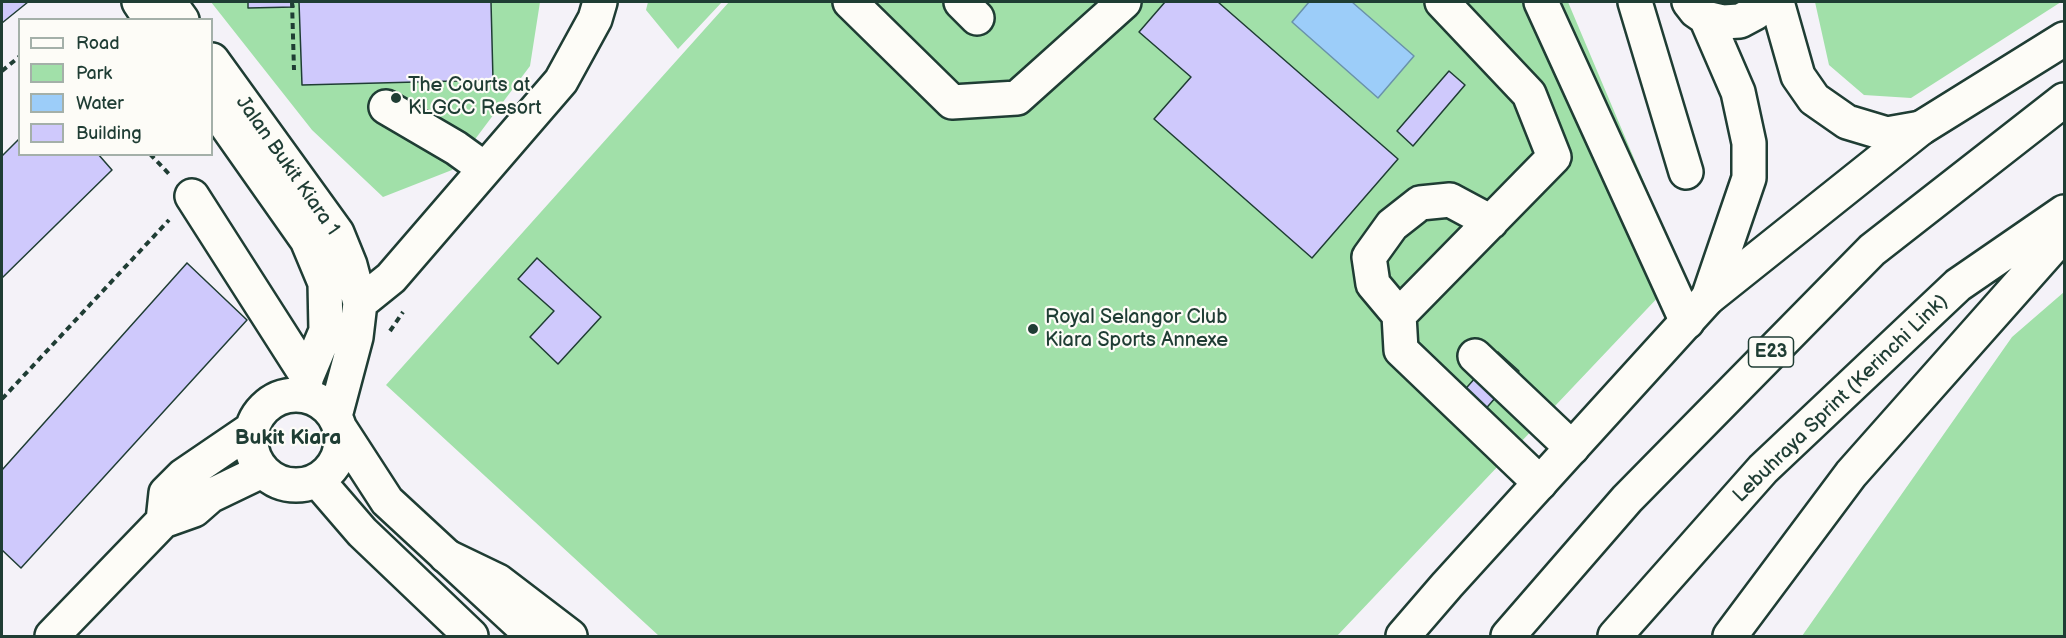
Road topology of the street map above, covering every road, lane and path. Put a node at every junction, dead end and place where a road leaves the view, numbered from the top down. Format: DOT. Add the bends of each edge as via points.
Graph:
graph roads {
  1 [pos="139,2"];
  2 [pos="169,2"];
  3 [pos="292,2"];
  4 [pos="600,2"];
  5 [pos="850,2"];
  6 [pos="1124,2"];
  7 [pos="1442,2"];
  8 [pos="1541,2"];
  9 [pos="1635,2"];
  10 [pos="1765,2"];
  11 [pos="1777,2"];
  12 [pos="1697,10"];
  13 [pos="150,18"];
  14 [pos="181,18"];
  15 [pos="2064,39"];
  16 [pos="18,58"];
  17 [pos="213,61"];
  18 [pos="294,70"];
  19 [pos="2,71"];
  20 [pos="2064,100"];
  21 [pos="213,106"];
  22 [pos="386,108"];
  23 [pos="1921,128"];
  24 [pos="485,169"];
  25 [pos="1686,172"];
  26 [pos="192,196"];
  27 [pos="2064,212"];
  28 [pos="1491,222"];
  29 [pos="2064,234"];
  30 [pos="1708,298"];
  31 [pos="360,303"];
  32 [pos="408,305"];
  33 [pos="1399,315"];
  34 [pos="1687,322"];
  35 [pos="385,338"];
  36 [pos="1475,356"];
  37 [pos="305,386"];
  38 [pos="2,399"];
  39 [pos="338,423"];
  40 [pos="252,429"];
  41 [pos="1572,448"];
  42 [pos="262,471"];
  43 [pos="318,481"];
  44 [pos="1540,483"];
  45 [pos="163,521"];
  46 [pos="446,556"];
  47 [pos="52,636"];
  48 [pos="471,636"];
  49 [pos="533,636"];
  50 [pos="570,636"];
  51 [pos="1403,636"];
  52 [pos="1508,636"];
  53 [pos="1615,636"];
  54 [pos="1730,636"];
  1 -- 13 [label="main road"];
  2 -- 14 [label="main road"];
  3 -- 18 [label="path"];
  4 -- 24 [label="main road" via="595,20 561,81"];
  5 -- 6 [label="main road" via="952,102 1017,98"];
  7 -- 28 [label="main road" via="1529,94 1554,157"];
  8 -- 34 [label="main road"];
  9 -- 25 [label="main road"];
  10 -- 12 [label="main road" via="1740,21 1723,22"];
  11 -- 23 [label="main road" via="1798,76 1814,99 1847,122 1887,134"];
  12 -- 30 [label="main road" via="1738,92 1749,143 1749,178"];
  15 -- 23 [label="main road"];
  16 -- 19 [label="path"];
  17 -- 31 [label="main road, Jalan Bukit Kiara 1" via="337,233"];
  20 -- 52 [label="main road, E23" via="1872,250 1628,499"];
  21 -- 37 [label="main road, Jalan Bukit Kiara 1" via="307,240 325,283 326,331"];
  22 -- 24 [label="main road"];
  23 -- 30 [label="main road"];
  24 -- 31 [label="main road" via="391,278"];
  26 -- 37 [label="main road"];
  26 -- 38 [label="path"];
  27 -- 53 [label="main road, Lebuhraya Sprint (Kerinchi Link)" via="1958,285 1771,461"];
  28 -- 33 [label="main road"];
  28 -- 33 [label="main road" via="1450,200 1420,203 1392,225 1369,257 1373,284"];
  29 -- 54 [label="main road" via="1851,474"];
  30 -- 34 [label="main road"];
  31 -- 39 [label="main road, Jalan Bukit Kiara 1"];
  32 -- 35 [label="path"];
  33 -- 44 [label="main road" via="1401,350"];
  34 -- 41 [label="main road"];
  36 -- 41 [label="main road"];
  37 -- 39 [label="main road"];
  37 -- 40 [label="main road" via="266,406"];
  39 -- 43 [label="main road" via="342,445 338,459"];
  39 -- 46 [label="main road" via="387,501"];
  40 -- 42 [label="main road" via="254,459"];
  40 -- 45 [label="main road" via="183,476 166,493"];
  41 -- 44 [label="main road"];
  42 -- 43 [label="main road" via="288,486"];
  42 -- 45 [label="main road" via="210,496 194,510"];
  43 -- 48 [label="main road" via="362,532"];
  44 -- 51 [label="main road"];
  45 -- 47 [label="main road"];
  46 -- 49 [label="main road"];
  46 -- 50 [label="main road" via="498,580"];
}
